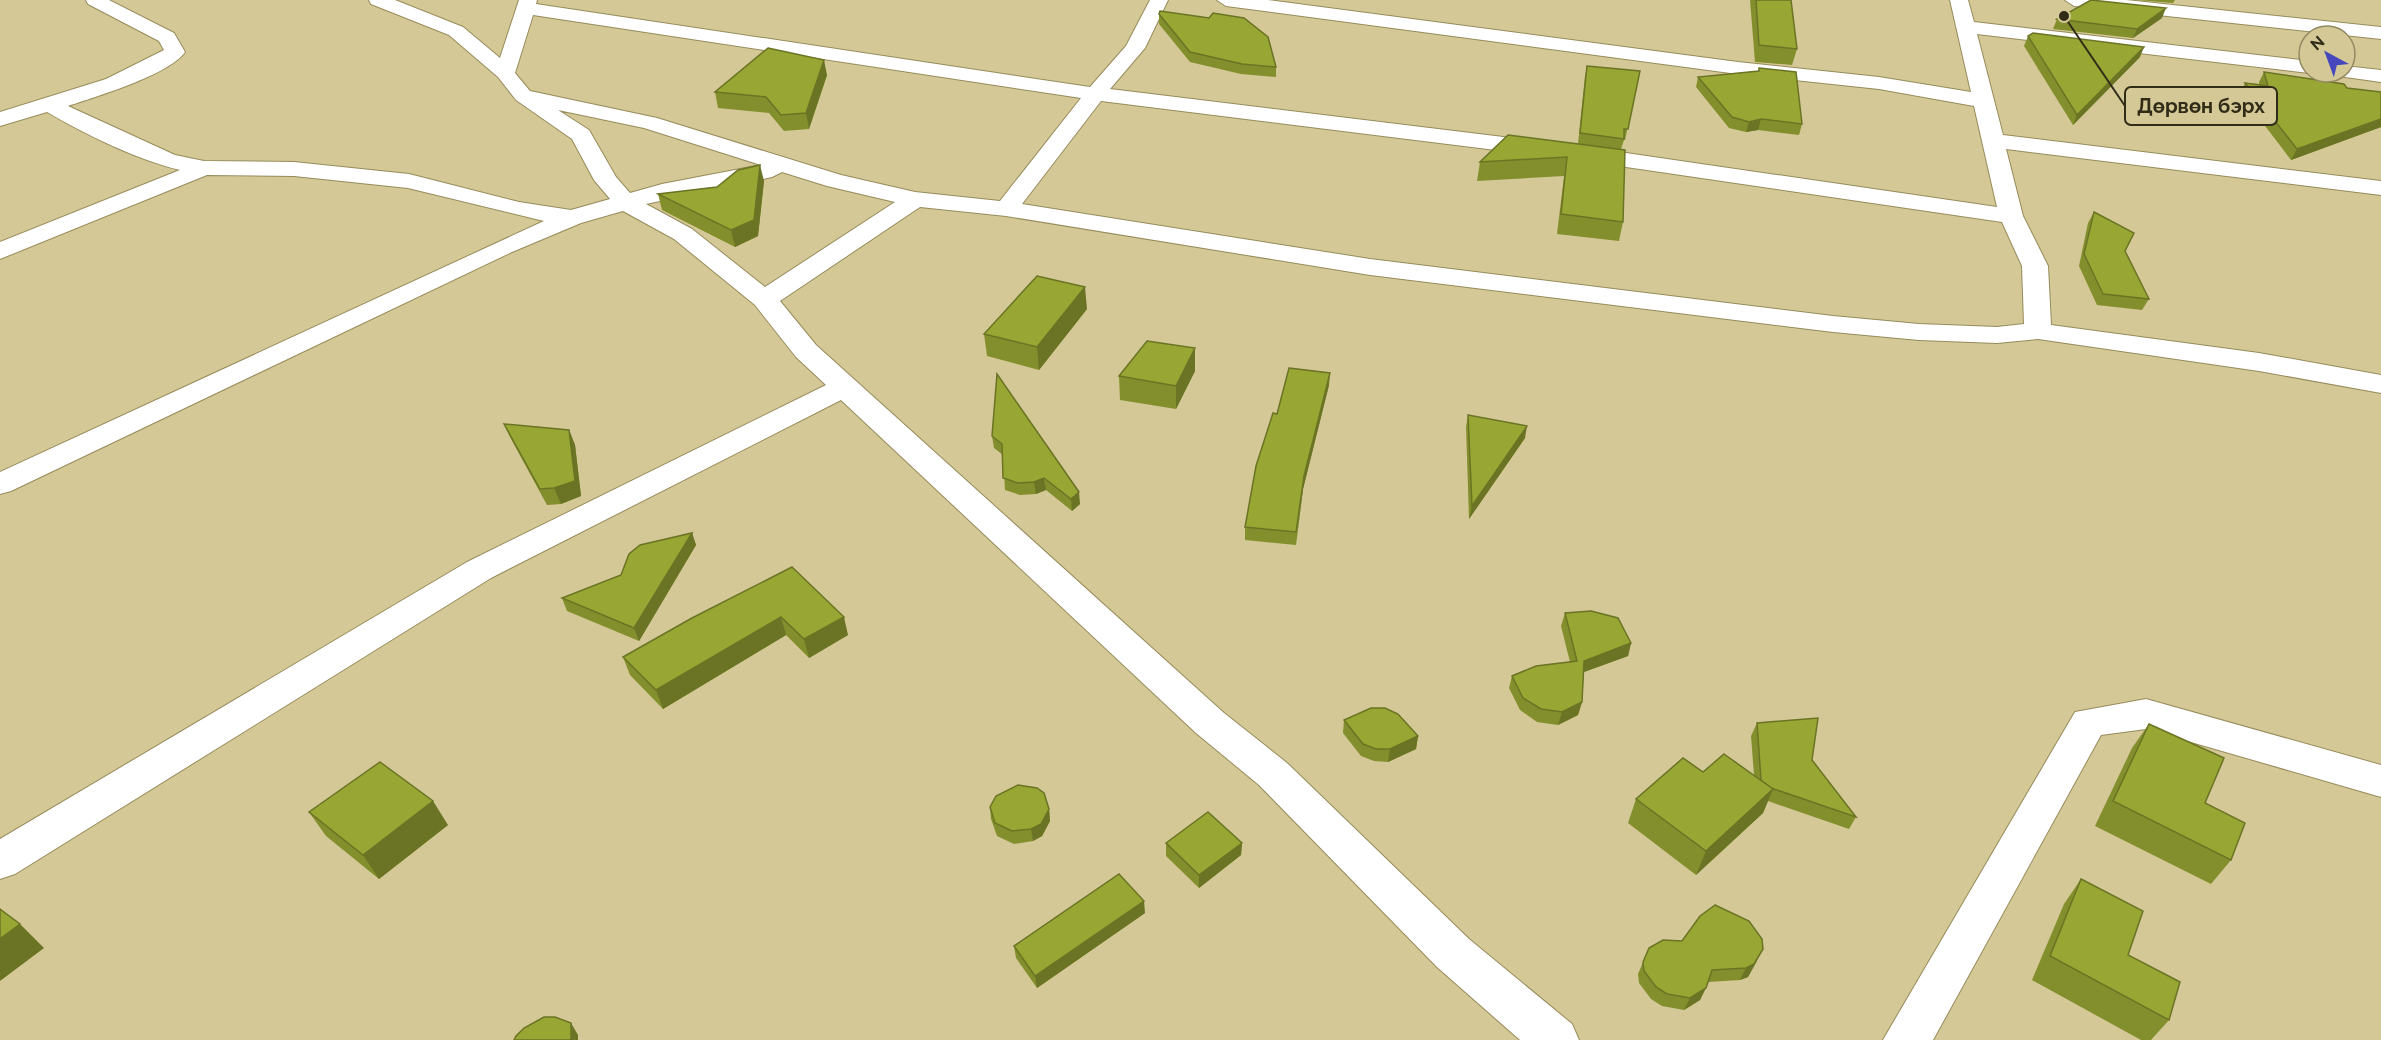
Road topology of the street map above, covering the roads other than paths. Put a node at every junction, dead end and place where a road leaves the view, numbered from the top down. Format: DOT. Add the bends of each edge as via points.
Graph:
graph roads {
  1 [pos="95,0"];
  2 [pos="378,0"];
  3 [pos="1159,0"];
  4 [pos="1226,0"];
  5 [pos="1959,0"];
  6 [pos="2074,0"];
  7 [pos="2133,3"];
  8 [pos="526,4"];
  9 [pos="1968,27"];
  10 [pos="2381,33"];
  11 [pos="2297,66"];
  12 [pos="2364,74"];
  13 [pos="514,85"];
  14 [pos="2381,93"];
  15 [pos="1095,94"];
  16 [pos="1983,101"];
  17 [pos="48,103"];
  18 [pos="0,119"];
  19 [pos="1991,140"];
  20 [pos="789,167"];
  21 [pos="204,168"];
  22 [pos="2381,188"];
  23 [pos="915,199"];
  24 [pos="625,202"];
  25 [pos="1006,209"];
  26 [pos="2011,216"];
  27 [pos="572,218"];
  28 [pos="0,251"];
  29 [pos="764,298"];
  30 [pos="2038,331"];
  31 [pos="2381,384"];
  32 [pos="844,387"];
  33 [pos="0,484"];
  34 [pos="2381,781"];
  35 [pos="0,861"];
  36 [pos="1555,1040"];
  37 [pos="1907,1040"];
  1 -- 17 [label="street" via="166,37 175,52 120,80"];
  2 -- 13 [label="street" via="456,31"];
  3 -- 15 [label="street" via="1135,48"];
  4 -- 16 [label="street" via="1856,80"];
  5 -- 9 [label="street"];
  6 -- 7 [label="street"];
  7 -- 10 [label="street"];
  8 -- 13 [label="street"];
  8 -- 15 [label="street"];
  9 -- 11 [label="street"];
  9 -- 16 [label="street"];
  12 -- 14 [label="street"];
  13 -- 20 [label="street"];
  13 -- 24 [label="street" via="581,135 606,180"];
  15 -- 25 [label="street"];
  15 -- 26 [label="street" via="1585,154"];
  16 -- 19 [label="street"];
  17 -- 18 [label="street"];
  17 -- 21 [label="street" via="168,160"];
  19 -- 22 [label="street"];
  19 -- 26 [label="street"];
  20 -- 23 [label="street"];
  20 -- 24 [label="street" via="704,182"];
  21 -- 27 [label="street" via="294,169 409,182"];
  21 -- 28 [label="street"];
  23 -- 25 [label="street"];
  23 -- 29 [label="street"];
  24 -- 27 [label="street"];
  24 -- 29 [label="street" via="683,234"];
  25 -- 30 [label="street" via="1370,267 1833,324 1997,335"];
  26 -- 30 [label="street" via="2036,266"];
  27 -- 33 [label="street"];
  29 -- 32 [label="street" via="806,351"];
  30 -- 31 [label="street" via="2259,362"];
  32 -- 35 [label="street" via="479,570"];
  32 -- 36 [label="street" via="1210,723 1273,774 1453,952"];
  34 -- 37 [label="street" via="2146,714 2090,722"];
}
